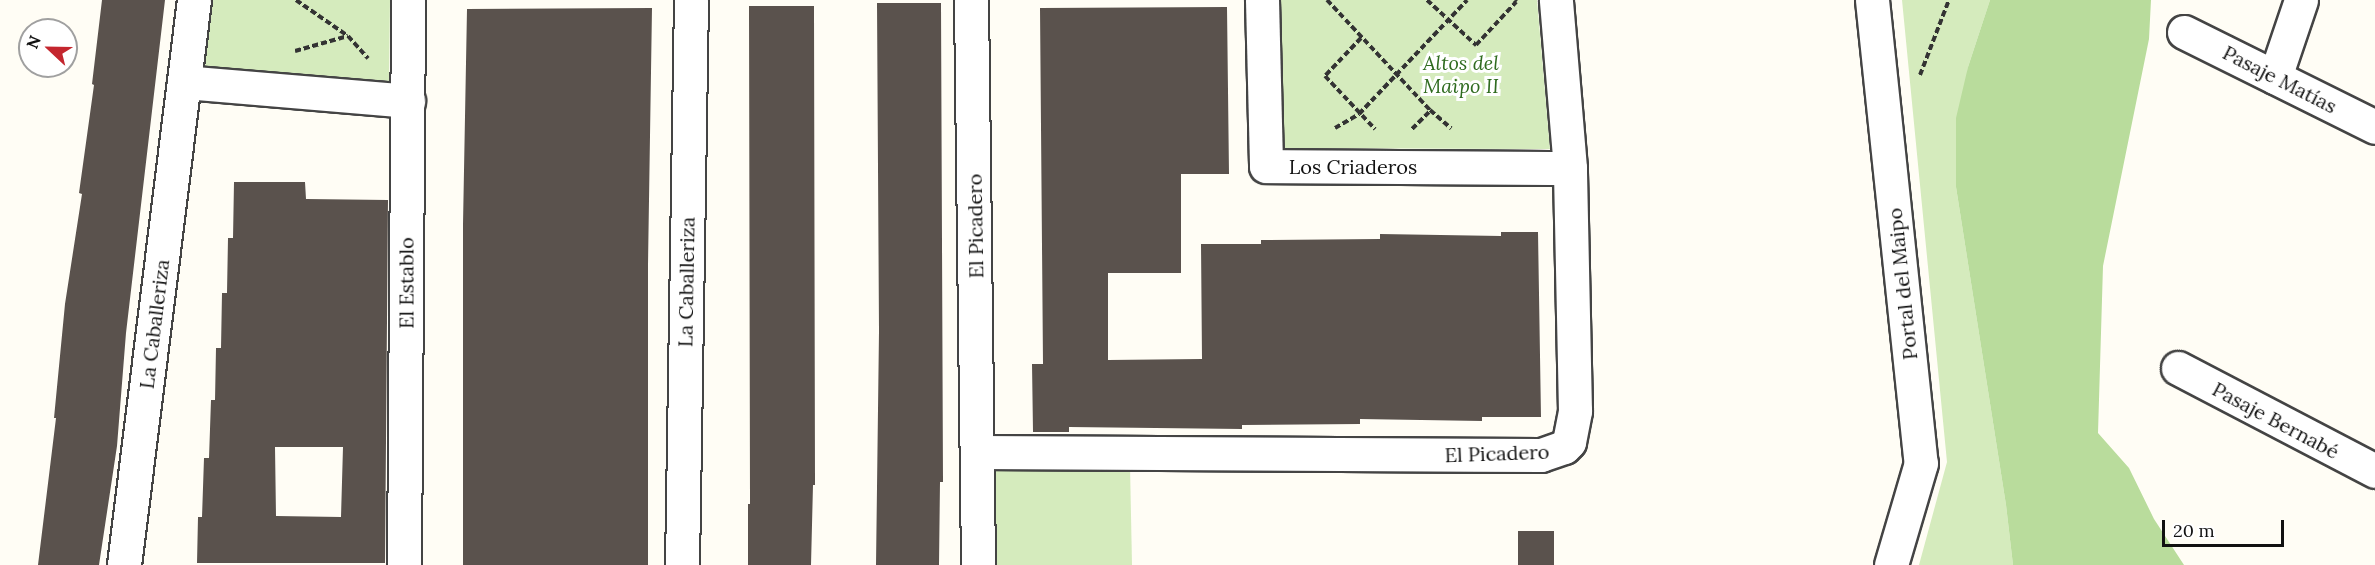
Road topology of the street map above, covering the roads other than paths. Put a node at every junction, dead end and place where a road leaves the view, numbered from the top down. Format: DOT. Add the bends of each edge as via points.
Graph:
graph roads {
  1 [pos="194,0"];
  2 [pos="408,0"];
  3 [pos="691,0"];
  4 [pos="970,0"];
  5 [pos="1262,0"];
  6 [pos="1556,0"];
  7 [pos="1872,0"];
  8 [pos="2301,0"];
  9 [pos="2184,32"];
  10 [pos="2275,77"];
  11 [pos="184,82"];
  12 [pos="408,101"];
  13 [pos="2375,127"];
  14 [pos="1570,168"];
  15 [pos="2178,368"];
  16 [pos="979,452"];
  17 [pos="2375,471"];
  18 [pos="124,565"];
  19 [pos="404,565"];
  20 [pos="682,565"];
  21 [pos="978,565"];
  22 [pos="1891,565"];
  1 -- 11 [label="street, La Caballeriza"];
  2 -- 12 [label="street, El Establo"];
  3 -- 20 [label="street, La Caballeriza"];
  4 -- 16 [label="street, El Picadero"];
  5 -- 14 [label="street, Los Criaderos" via="1266,166"];
  6 -- 14 [label="street, El Picadero"];
  7 -- 22 [label="street, Portal del Maipo" via="1922,463"];
  8 -- 10 [label="street"];
  9 -- 10 [label="street, Pasaje Matías"];
  10 -- 13 [label="street, Pasaje Matías"];
  11 -- 12 [label="street"];
  11 -- 18 [label="street, La Caballeriza"];
  12 -- 19 [label="street, El Establo"];
  14 -- 16 [label="street, El Picadero" via="1575,411 1569,442 1558,452"];
  15 -- 17 [label="street, Pasaje Bernabé"];
  16 -- 21 [label="street, El Picadero"];
}
